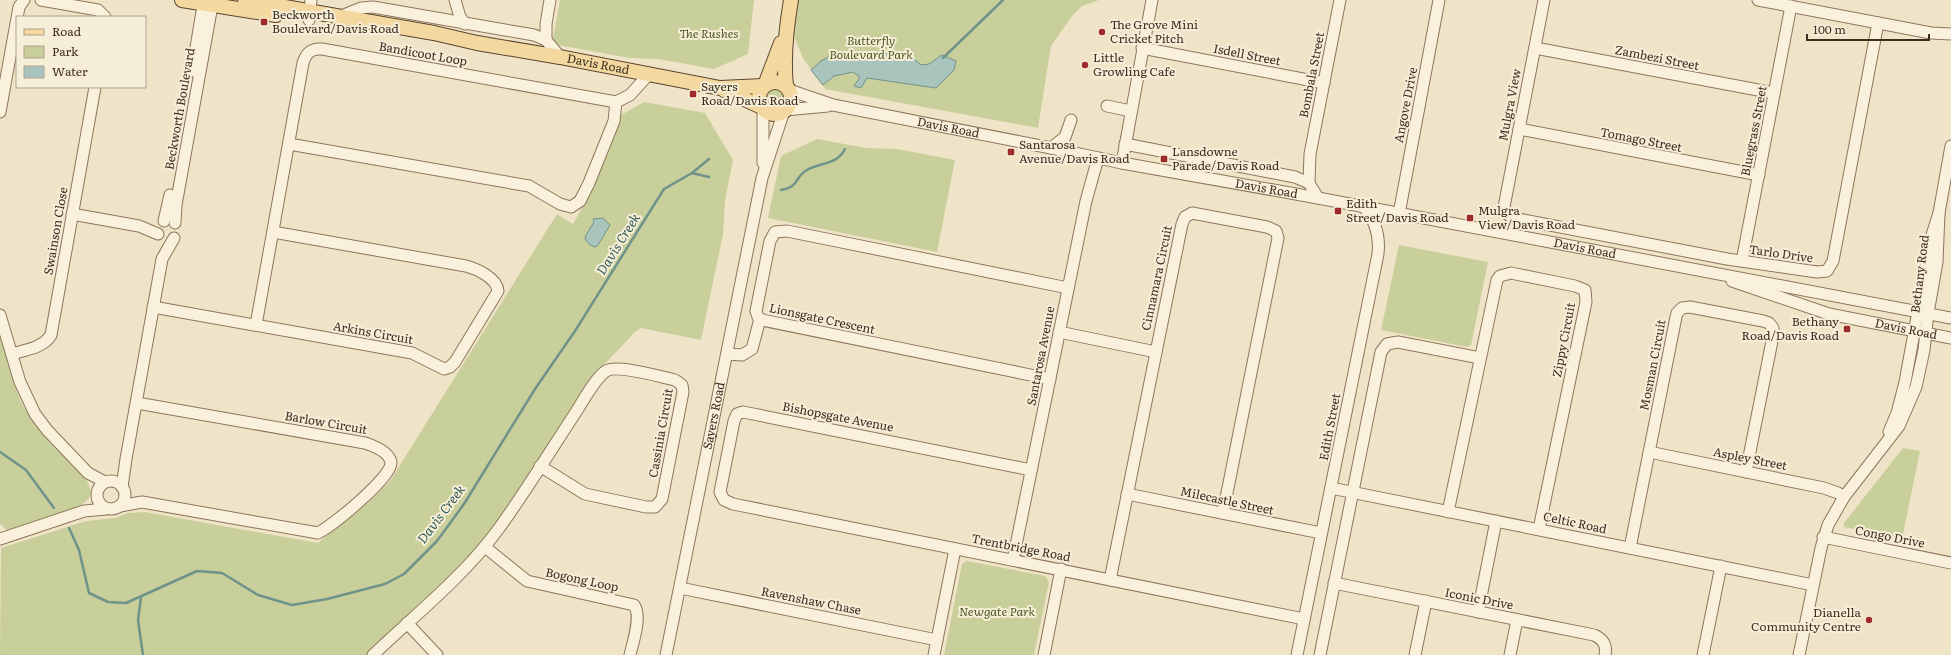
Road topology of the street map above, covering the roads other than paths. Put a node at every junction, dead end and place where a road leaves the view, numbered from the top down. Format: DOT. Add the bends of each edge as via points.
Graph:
graph roads {
  1 [pos="41,0"];
  2 [pos="182,0"];
  3 [pos="245,0"];
  4 [pos="550,0"];
  5 [pos="791,0"];
  6 [pos="1152,0"];
  7 [pos="1340,0"];
  8 [pos="1439,0"];
  9 [pos="1544,0"];
  10 [pos="1758,0"];
  11 [pos="23,1"];
  12 [pos="208,2"];
  13 [pos="456,4"];
  14 [pos="1791,6"];
  15 [pos="306,10"];
  16 [pos="17,16"];
  17 [pos="104,16"];
  18 [pos="341,21"];
  19 [pos="449,21"];
  20 [pos="1878,23"];
  21 [pos="16,24"];
  22 [pos="465,24"];
  23 [pos="546,24"];
  24 [pos="786,29"];
  25 [pos="1931,33"];
  26 [pos="1951,34"];
  27 [pos="534,35"];
  28 [pos="546,40"];
  29 [pos="1951,42"];
  30 [pos="1142,48"];
  31 [pos="1535,48"];
  32 [pos="560,57"];
  33 [pos="649,74"];
  34 [pos="1324,83"];
  35 [pos="764,86"];
  36 [pos="95,88"];
  37 [pos="720,88"];
  38 [pos="788,88"];
  39 [pos="1774,93"];
  40 [pos="603,100"];
  41 [pos="616,102"];
  42 [pos="833,106"];
  43 [pos="1107,106"];
  44 [pos="762,108"];
  45 [pos="785,110"];
  46 [pos="1130,111"];
  47 [pos="0,112"];
  48 [pos="1071,120"];
  49 [pos="1519,129"];
  50 [pos="608,133"];
  51 [pos="289,144"];
  52 [pos="1125,144"];
  53 [pos="1951,146"];
  54 [pos="1051,148"];
  55 [pos="1310,154"];
  56 [pos="1098,158"];
  57 [pos="1122,163"];
  58 [pos="1759,175"];
  59 [pos="1295,177"];
  60 [pos="762,178"];
  61 [pos="1309,183"];
  62 [pos="1318,198"];
  63 [pos="1364,207"];
  64 [pos="72,214"];
  65 [pos="1399,214"];
  66 [pos="1507,214"];
  67 [pos="163,228"];
  68 [pos="273,232"];
  69 [pos="162,259"];
  70 [pos="1742,261"];
  71 [pos="1701,271"];
  72 [pos="1068,288"];
  73 [pos="154,307"];
  74 [pos="1922,312"];
  75 [pos="0,315"];
  76 [pos="1951,318"];
  77 [pos="760,319"];
  78 [pos="256,325"];
  79 [pos="1914,331"];
  80 [pos="1059,332"];
  81 [pos="1926,334"];
  82 [pos="1951,338"];
  83 [pos="1156,352"];
  84 [pos="12,354"];
  85 [pos="727,354"];
  86 [pos="1480,358"];
  87 [pos="1050,379"];
  88 [pos="137,403"];
  89 [pos="1881,447"];
  90 [pos="1649,452"];
  91 [pos="126,460"];
  92 [pos="540,466"];
  93 [pos="1031,470"];
  94 [pos="1746,472"];
  95 [pos="88,473"];
  96 [pos="107,482"];
  97 [pos="1331,488"];
  98 [pos="124,489"];
  99 [pos="1352,492"];
  100 [pos="1127,494"];
  101 [pos="97,495"];
  102 [pos="1844,498"];
  103 [pos="142,502"];
  104 [pos="733,504"];
  105 [pos="120,506"];
  106 [pos="106,509"];
  107 [pos="84,511"];
  108 [pos="1448,512"];
  109 [pos="1223,513"];
  110 [pos="1496,521"];
  111 [pos="1539,529"];
  112 [pos="1321,533"];
  113 [pos="1,536"];
  114 [pos="1823,537"];
  115 [pos="485,547"];
  116 [pos="955,548"];
  117 [pos="1630,548"];
  118 [pos="1013,560"];
  119 [pos="1951,562"];
  120 [pos="1721,566"];
  121 [pos="1061,570"];
  122 [pos="1110,580"];
  123 [pos="1334,583"];
  124 [pos="1814,585"];
  125 [pos="680,588"];
  126 [pos="1426,602"];
  127 [pos="1478,612"];
  128 [pos="1304,619"];
  129 [pos="1517,620"];
  130 [pos="407,623"];
  131 [pos="937,640"];
  132 [pos="374,655"];
  133 [pos="437,655"];
  134 [pos="630,655"];
  135 [pos="666,655"];
  136 [pos="934,655"];
  137 [pos="1044,655"];
  138 [pos="1297,655"];
  139 [pos="1320,655"];
  140 [pos="1416,655"];
  141 [pos="1510,655"];
  142 [pos="1605,655"];
  143 [pos="1703,655"];
  144 [pos="1799,655"];
  1 -- 17 [label="street" via="98,10"];
  2 -- 12 [label="main road, Davis Road"];
  3 -- 15 [label="main road, Davis Road"];
  4 -- 23 [label="street"];
  5 -- 24 [label="main road"];
  6 -- 30 [label="street"];
  7 -- 34 [label="street, Bombala Street"];
  8 -- 65 [label="street, Angove Drive"];
  9 -- 31 [label="street, Mulgra View"];
  10 -- 14 [label="street"];
  11 -- 16 [label="street"];
  12 -- 15 [label="main road, Davis Road"];
  12 -- 67 [label="street, Beckworth Boulevard" via="177,197"];
  13 -- 19 [label="street"];
  13 -- 22 [label="street"];
  14 -- 20 [label="street"];
  14 -- 39 [label="street, Bluegrass Street"];
  15 -- 18 [label="main road, Davis Road"];
  18 -- 19 [label="street" via="353,11 368,7"];
  18 -- 32 [label="main road, Davis Road" via="434,33"];
  19 -- 22 [label="street"];
  20 -- 25 [label="street"];
  20 -- 70 [label="street, Tarlo Drive" via="1832,266 1821,272"];
  21 -- 47 [label="street"];
  22 -- 27 [label="street"];
  23 -- 27 [label="street"];
  23 -- 28 [label="street"];
  24 -- 35 [label="main road"];
  24 -- 38 [label="main road" via="784,60"];
  25 -- 26 [label="street"];
  25 -- 29 [label="street"];
  27 -- 28 [label="street"];
  28 -- 32 [label="street"];
  30 -- 34 [label="street, Isdell Street"];
  30 -- 46 [label="street"];
  31 -- 39 [label="street, Zambezi Street"];
  31 -- 49 [label="street, Mulgra View"];
  32 -- 33 [label="main road, Davis Road"];
  33 -- 37 [label="main road, Davis Road"];
  33 -- 41 [label="street" via="630,95"];
  34 -- 55 [label="street, Bombala Street"];
  35 -- 37 [label="main road, Davis Road"];
  35 -- 38 [label="main road" via="774,81"];
  35 -- 44 [label="main road" via="759,96"];
  36 -- 64 [label="street, Swainson Close"];
  37 -- 44 [label="main road, Davis Road"];
  38 -- 42 [label="street"];
  38 -- 45 [label="main road" via="791,100"];
  39 -- 58 [label="street, Bluegrass Street"];
  40 -- 41 [label="street, Bandicoot Loop"];
  40 -- 50 [label="street" via="610,114"];
  40 -- 51 [label="street, Bandicoot Loop" via="315,49 309,52 303,63"];
  41 -- 50 [label="street" via="616,116"];
  42 -- 45 [label="street"];
  42 -- 54 [label="street, Davis Road"];
  43 -- 46 [label="street"];
  44 -- 45 [label="main road" via="776,114"];
  44 -- 60 [label="street, Sayers Road" via="765,139"];
  45 -- 60 [label="street, Sayers Road"];
  46 -- 52 [label="street"];
  48 -- 54 [label="street" via="1065,137"];
  49 -- 58 [label="street, Tomago Street"];
  49 -- 66 [label="street, Mulgra View" via="1504,207"];
  50 -- 51 [label="street" via="583,195 577,204 568,207 529,186"];
  51 -- 68 [label="street, Bandicoot Loop"];
  52 -- 57 [label="street"];
  52 -- 59 [label="street"];
  53 -- 74 [label="street, Bethany Road" via="1939,213 1932,235"];
  54 -- 56 [label="street, Davis Road"];
  55 -- 59 [label="street, Bombala Street" via="1304,168"];
  55 -- 61 [label="street, Bombala Street"];
  56 -- 57 [label="street, Davis Road"];
  56 -- 72 [label="street, Santarosa Avenue" via="1086,201"];
  57 -- 62 [label="street, Davis Road"];
  58 -- 70 [label="street, Bluegrass Street"];
  59 -- 61 [label="street"];
  60 -- 85 [label="street, Sayers Road"];
  61 -- 62 [label="street"];
  62 -- 63 [label="street, Davis Road"];
  63 -- 65 [label="street, Davis Road"];
  63 -- 97 [label="street, Edith Street" via="1377,230 1378,254"];
  64 -- 67 [label="street"];
  64 -- 84 [label="street, Swainson Close" via="50,335 40,345"];
  65 -- 71 [label="street, Davis Road"];
  66 -- 70 [label="street, Tarlo Drive" via="1513,218"];
  67 -- 69 [label="street, Beckworth Boulevard"];
  67 -- 69 [label="street, Beckworth Boulevard" via="178,231"];
  68 -- 78 [label="street, Bandicoot Loop"];
  68 -- 78 [label="street, Arkins Circuit" via="466,266 492,280 498,291 455,362 447,368 441,368 412,353"];
  69 -- 73 [label="street, Beckworth Boulevard"];
  71 -- 74 [label="street, Davis Road"];
  71 -- 79 [label="street, Davis Road" via="1829,314"];
  72 -- 77 [label="street, Lionsgate Crescent" via="777,231 771,238 759,293 756,311"];
  72 -- 80 [label="street, Santarosa Avenue"];
  73 -- 78 [label="street, Arkins Circuit"];
  73 -- 88 [label="street, Beckworth Boulevard"];
  74 -- 76 [label="street, Davis Road"];
  74 -- 79 [label="street, Bethany Road"];
  74 -- 81 [label="street, Bethany Road"];
  75 -- 84 [label="street"];
  77 -- 85 [label="street" via="752,349 742,355"];
  77 -- 87 [label="street, Lionsgate Crescent"];
  79 -- 81 [label="street, Davis Road"];
  79 -- 89 [label="street, Bethany Road" via="1902,395"];
  80 -- 83 [label="street"];
  80 -- 87 [label="street, Santarosa Avenue"];
  81 -- 82 [label="street, Davis Road"];
  81 -- 89 [label="street, Bethany Road" via="1912,397 1899,426"];
  83 -- 100 [label="street, Cinnamara Circuit"];
  83 -- 109 [label="street, Cinnamara Circuit" via="1184,217 1195,213 1276,231 1277,242"];
  84 -- 95 [label="street" via="25,395 35,414 46,430"];
  85 -- 125 [label="street, Sayers Road"];
  86 -- 99 [label="street" via="1398,342 1387,344 1381,352"];
  86 -- 108 [label="street, Zippy Circuit"];
  86 -- 111 [label="street, Zippy Circuit" via="1495,284 1500,276 1511,273 1585,290 1586,302"];
  87 -- 93 [label="street, Santarosa Avenue"];
  88 -- 91 [label="street, Beckworth Boulevard"];
  88 -- 103 [label="street, Barlow Circuit" via="365,443 385,453 391,464 379,483 321,532 315,534"];
  89 -- 102 [label="street, Bethany Road"];
  90 -- 94 [label="street, Aspley Street"];
  90 -- 94 [label="street, Mosman Circuit" via="1679,310 1687,307 1763,321 1771,325 1773,336"];
  90 -- 117 [label="street, Mosman Circuit"];
  91 -- 96 [label="street, Beckworth Boulevard"];
  91 -- 98 [label="street, Beckworth Boulevard"];
  92 -- 92 [label="street, Cassinia Circuit" via="585,494 646,507 655,506 662,499 683,392 682,385 674,380 620,369 607,370"];
  92 -- 115 [label="street, Cassinia Circuit"];
  93 -- 104 [label="street, Bishopsgate Avenue" via="743,412 737,414 734,421 720,492 724,500"];
  93 -- 118 [label="street, Santarosa Avenue"];
  94 -- 102 [label="street, Aspley Street" via="1824,488"];
  95 -- 96 [label="street"];
  95 -- 101 [label="street"];
  96 -- 98 [label="street" via="116,482"];
  96 -- 101 [label="street" via="99,487"];
  97 -- 99 [label="street, Celtic Road"];
  97 -- 112 [label="street, Edith Street"];
  98 -- 103 [label="street, Barlow Circuit"];
  98 -- 105 [label="street" via="125,498"];
  99 -- 108 [label="street, Celtic Road"];
  99 -- 123 [label="street"];
  100 -- 109 [label="street, Milecastle Street"];
  100 -- 122 [label="street, Cinnamara Circuit"];
  101 -- 106 [label="street" via="99,504"];
  101 -- 107 [label="street"];
  102 -- 114 [label="street, Bethany Road"];
  103 -- 105 [label="street, Barlow Circuit"];
  104 -- 116 [label="street, Trentbridge Road"];
  105 -- 106 [label="street"];
  106 -- 107 [label="street"];
  107 -- 113 [label="street"];
  108 -- 110 [label="street, Celtic Road"];
  109 -- 112 [label="street, Milecastle Street"];
  110 -- 111 [label="street, Celtic Road"];
  110 -- 127 [label="street"];
  111 -- 117 [label="street, Celtic Road"];
  112 -- 128 [label="street, Edith Street"];
  114 -- 119 [label="street, Congo Drive"];
  114 -- 124 [label="street, Bethany Road"];
  115 -- 130 [label="street, Cassinia Circuit"];
  115 -- 134 [label="street, Bogong Loop" via="527,581 634,605 638,616"];
  116 -- 118 [label="street, Trentbridge Road"];
  116 -- 131 [label="street"];
  117 -- 120 [label="street, Celtic Road"];
  118 -- 121 [label="street, Trentbridge Road"];
  120 -- 124 [label="street, Celtic Road"];
  120 -- 143 [label="street"];
  121 -- 122 [label="street, Trentbridge Road"];
  121 -- 137 [label="street"];
  122 -- 128 [label="street, Trentbridge Road"];
  123 -- 126 [label="street, Iconic Drive"];
  123 -- 139 [label="street"];
  124 -- 144 [label="street, Bethany Road"];
  125 -- 131 [label="street, Ravenshaw Chase"];
  125 -- 135 [label="street, Sayers Road"];
  126 -- 127 [label="street, Iconic Drive"];
  126 -- 140 [label="street"];
  127 -- 129 [label="street, Iconic Drive"];
  128 -- 138 [label="street, Edith Street"];
  129 -- 141 [label="street"];
  129 -- 142 [label="street, Iconic Drive" via="1594,635 1604,641"];
  130 -- 132 [label="street, Cassinia Circuit"];
  130 -- 133 [label="street"];
  131 -- 136 [label="street"];
}
